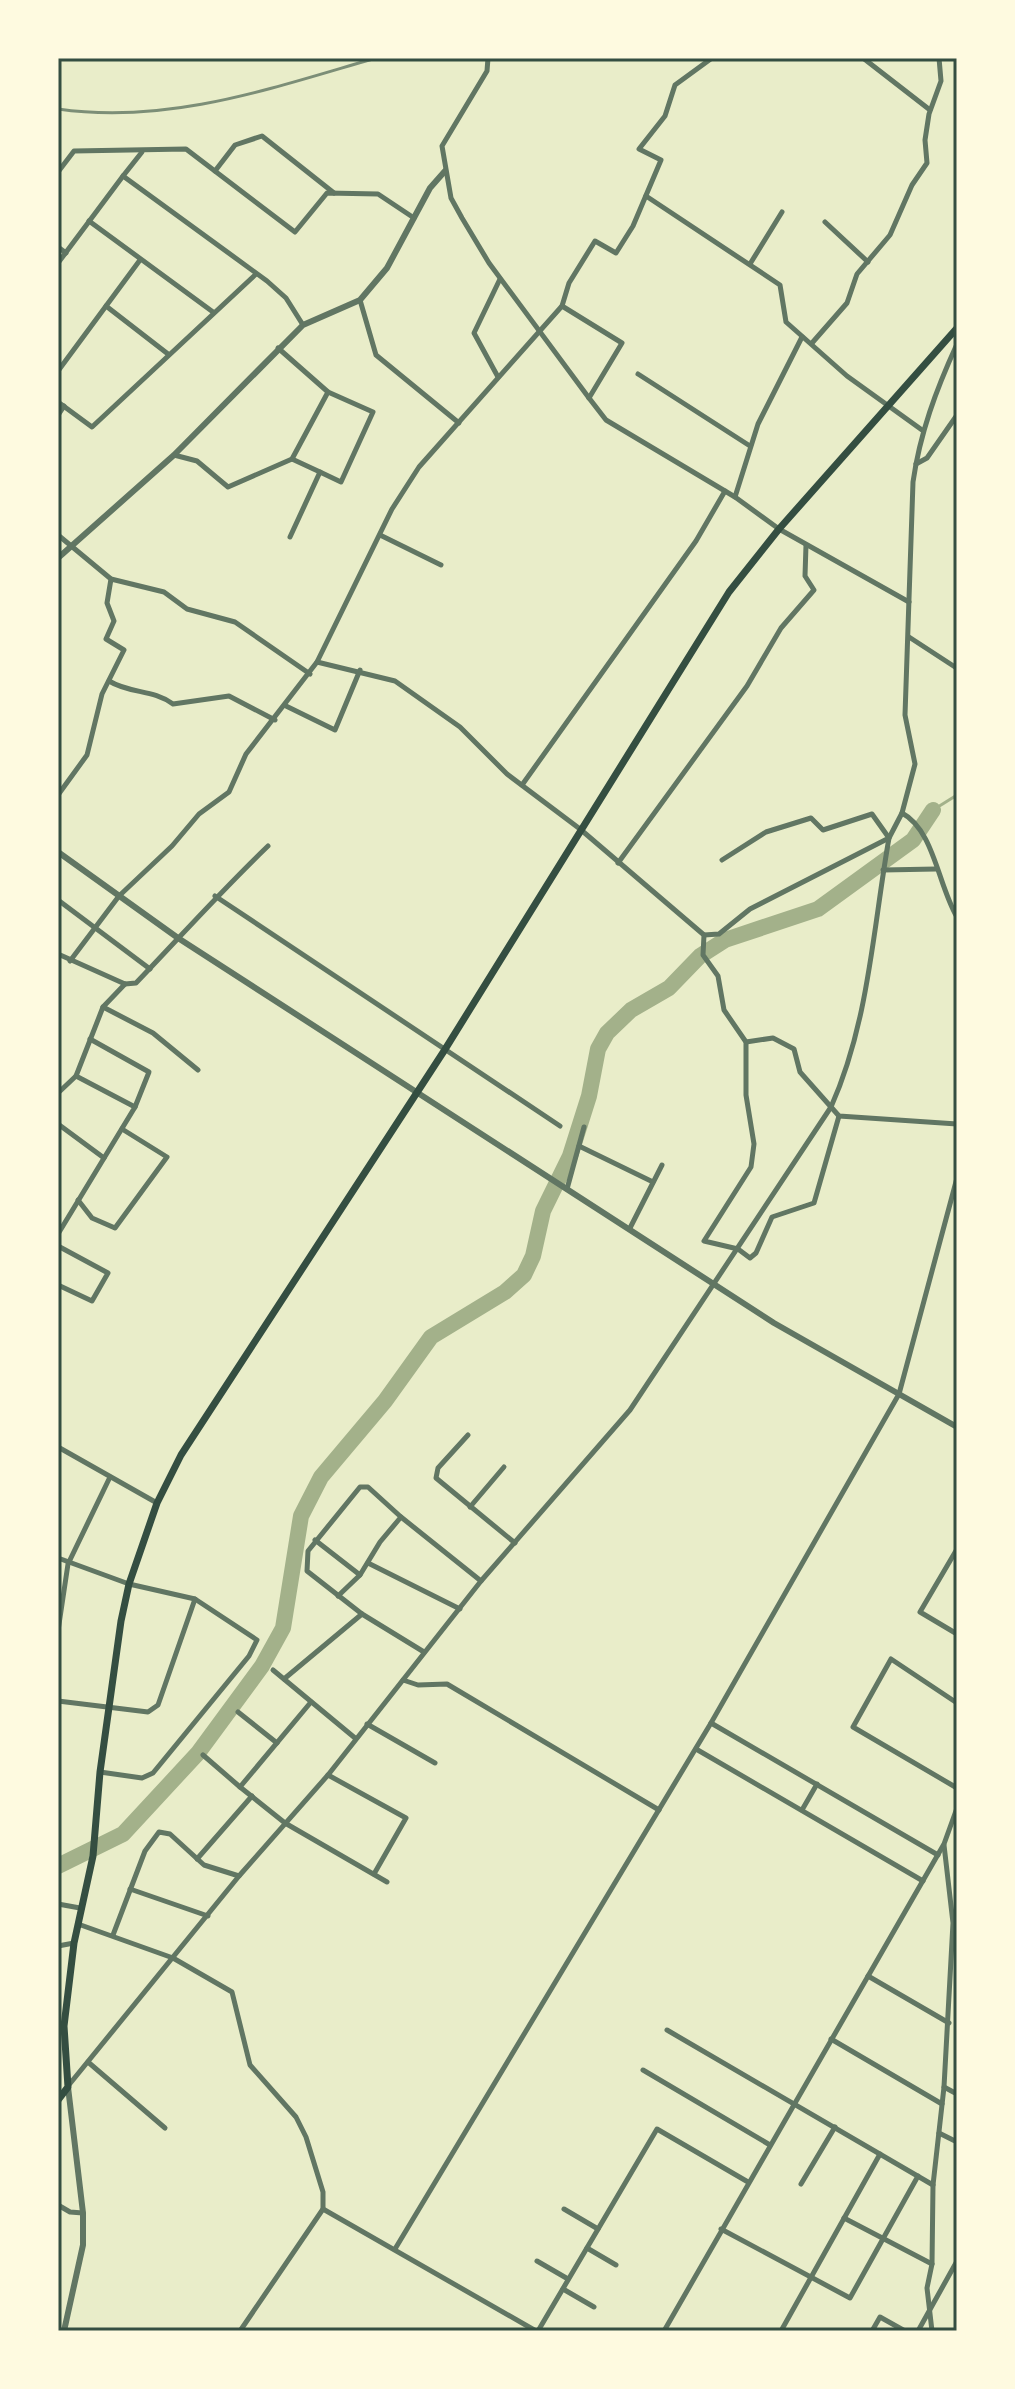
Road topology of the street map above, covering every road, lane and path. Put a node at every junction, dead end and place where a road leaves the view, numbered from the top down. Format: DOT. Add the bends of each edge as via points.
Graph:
graph roads {
  1 [pos="488,58"];
  2 [pos="712,58"];
  3 [pos="863,58"];
  4 [pos="939,58"];
  5 [pos="930,110"];
  6 [pos="142,151"];
  7 [pos="215,171"];
  8 [pos="445,171"];
  9 [pos="58,172"];
  10 [pos="123,176"];
  11 [pos="335,194"];
  12 [pos="646,196"];
  13 [pos="782,212"];
  14 [pos="414,218"];
  15 [pos="89,221"];
  16 [pos="825,222"];
  17 [pos="58,247"];
  18 [pos="66,253"];
  19 [pos="140,260"];
  20 [pos="868,262"];
  21 [pos="58,263"];
  22 [pos="750,264"];
  23 [pos="255,275"];
  24 [pos="500,279"];
  25 [pos="360,300"];
  26 [pos="106,306"];
  27 [pos="562,306"];
  28 [pos="213,312"];
  29 [pos="303,325"];
  30 [pos="540,333"];
  31 [pos="956,336"];
  32 [pos="802,337"];
  33 [pos="812,343"];
  34 [pos="278,348"];
  35 [pos="168,354"];
  36 [pos="58,371"];
  37 [pos="638,374"];
  38 [pos="498,377"];
  39 [pos="328,392"];
  40 [pos="589,398"];
  41 [pos="58,402"];
  42 [pos="64,406"];
  43 [pos="889,406"];
  44 [pos="58,415"];
  45 [pos="957,415"];
  46 [pos="459,423"];
  47 [pos="922,430"];
  48 [pos="750,446"];
  49 [pos="174,455"];
  50 [pos="292,459"];
  51 [pos="915,464"];
  52 [pos="320,472"];
  53 [pos="725,491"];
  54 [pos="735,497"];
  55 [pos="779,529"];
  56 [pos="58,535"];
  57 [pos="380,535"];
  58 [pos="290,537"];
  59 [pos="806,544"];
  60 [pos="73,546"];
  61 [pos="58,558"];
  62 [pos="441,565"];
  63 [pos="111,579"];
  64 [pos="909,602"];
  65 [pos="908,637"];
  66 [pos="317,662"];
  67 [pos="956,667"];
  68 [pos="360,670"];
  69 [pos="310,674"];
  70 [pos="109,681"];
  71 [pos="286,706"];
  72 [pos="275,720"];
  73 [pos="522,785"];
  74 [pos="58,795"];
  75 [pos="902,813"];
  76 [pos="580,829"];
  77 [pos="889,838"];
  78 [pos="268,846"];
  79 [pos="58,852"];
  80 [pos="722,860"];
  81 [pos="618,863"];
  82 [pos="936,869"];
  83 [pos="883,870"];
  84 [pos="119,896"];
  85 [pos="215,896"];
  86 [pos="58,900"];
  87 [pos="957,917"];
  88 [pos="94,927"];
  89 [pos="704,935"];
  90 [pos="178,938"];
  91 [pos="58,954"];
  92 [pos="70,961"];
  93 [pos="150,969"];
  94 [pos="125,984"];
  95 [pos="103,1007"];
  96 [pos="90,1039"];
  97 [pos="746,1042"];
  98 [pos="444,1051"];
  99 [pos="198,1070"];
  100 [pos="76,1076"];
  101 [pos="415,1091"];
  102 [pos="58,1093"];
  103 [pos="135,1107"];
  104 [pos="831,1107"];
  105 [pos="839,1116"];
  106 [pos="58,1124"];
  107 [pos="957,1124"];
  108 [pos="560,1126"];
  109 [pos="584,1127"];
  110 [pos="121,1129"];
  111 [pos="579,1146"];
  112 [pos="104,1158"];
  113 [pos="662,1165"];
  114 [pos="957,1178"];
  115 [pos="653,1182"];
  116 [pos="565,1187"];
  117 [pos="78,1200"];
  118 [pos="630,1228"];
  119 [pos="58,1234"];
  120 [pos="58,1246"];
  121 [pos="738,1249"];
  122 [pos="712,1283"];
  123 [pos="58,1285"];
  124 [pos="899,1394"];
  125 [pos="957,1427"];
  126 [pos="468,1435"];
  127 [pos="58,1448"];
  128 [pos="504,1467"];
  129 [pos="110,1477"];
  130 [pos="157,1503"];
  131 [pos="470,1507"];
  132 [pos="401,1517"];
  133 [pos="315,1540"];
  134 [pos="515,1543"];
  135 [pos="957,1549"];
  136 [pos="58,1558"];
  137 [pos="954,1562"];
  138 [pos="368,1563"];
  139 [pos="68,1564"];
  140 [pos="360,1575"];
  141 [pos="481,1581"];
  142 [pos="129,1584"];
  143 [pos="338,1596"];
  144 [pos="195,1599"];
  145 [pos="460,1609"];
  146 [pos="362,1614"];
  147 [pos="58,1631"];
  148 [pos="957,1634"];
  149 [pos="424,1652"];
  150 [pos="273,1670"];
  151 [pos="284,1679"];
  152 [pos="403,1680"];
  153 [pos="58,1701"];
  154 [pos="311,1702"];
  155 [pos="957,1703"];
  156 [pos="109,1707"];
  157 [pos="238,1712"];
  158 [pos="711,1723"];
  159 [pos="367,1724"];
  160 [pos="355,1738"];
  161 [pos="277,1743"];
  162 [pos="696,1749"];
  163 [pos="203,1755"];
  164 [pos="435,1763"];
  165 [pos="100,1772"];
  166 [pos="328,1775"];
  167 [pos="817,1784"];
  168 [pos="240,1787"];
  169 [pos="957,1788"];
  170 [pos="252,1796"];
  171 [pos="957,1808"];
  172 [pos="659,1810"];
  173 [pos="802,1810"];
  174 [pos="285,1823"];
  175 [pos="944,1844"];
  176 [pos="938,1855"];
  177 [pos="197,1859"];
  178 [pos="374,1874"];
  179 [pos="239,1876"];
  180 [pos="923,1881"];
  181 [pos="387,1882"];
  182 [pos="130,1889"];
  183 [pos="58,1904"];
  184 [pos="80,1908"];
  185 [pos="208,1916"];
  186 [pos="78,1924"];
  187 [pos="955,1924"];
  188 [pos="113,1935"];
  189 [pos="74,1943"];
  190 [pos="58,1946"];
  191 [pos="173,1958"];
  192 [pos="868,1976"];
  193 [pos="954,1979"];
  194 [pos="949,2023"];
  195 [pos="667,2030"];
  196 [pos="948,2030"];
  197 [pos="957,2036"];
  198 [pos="831,2039"];
  199 [pos="88,2062"];
  200 [pos="643,2070"];
  201 [pos="68,2087"];
  202 [pos="944,2087"];
  203 [pos="957,2094"];
  204 [pos="58,2100"];
  205 [pos="794,2103"];
  206 [pos="942,2104"];
  207 [pos="835,2127"];
  208 [pos="165,2128"];
  209 [pos="939,2133"];
  210 [pos="957,2142"];
  211 [pos="770,2145"];
  212 [pos="880,2154"];
  213 [pos="918,2176"];
  214 [pos="748,2182"];
  215 [pos="801,2184"];
  216 [pos="933,2185"];
  217 [pos="58,2205"];
  218 [pos="323,2209"];
  219 [pos="564,2209"];
  220 [pos="83,2213"];
  221 [pos="844,2218"];
  222 [pos="598,2229"];
  223 [pos="721,2229"];
  224 [pos="881,2238"];
  225 [pos="587,2248"];
  226 [pos="395,2249"];
  227 [pos="537,2261"];
  228 [pos="957,2261"];
  229 [pos="932,2264"];
  230 [pos="616,2265"];
  231 [pos="812,2275"];
  232 [pos="568,2279"];
  233 [pos="563,2289"];
  234 [pos="594,2307"];
  235 [pos="929,2310"];
  236 [pos="64,2331"];
  237 [pos="240,2331"];
  238 [pos="537,2331"];
  239 [pos="664,2331"];
  240 [pos="781,2331"];
  241 [pos="872,2331"];
  242 [pos="905,2331"];
  243 [pos="918,2331"];
  244 [pos="932,2331"];
  1 -- 8 [label="street" via="487,71 442,146"];
  2 -- 12 [label="street" via="675,85 665,116 639,149 661,160"];
  3 -- 5 [label="street"];
  4 -- 5 [label="street" via="941,81"];
  5 -- 20 [label="street" via="927,163 890,235"];
  6 -- 7 [label="street" via="186,149"];
  6 -- 9 [label="street" via="74,151"];
  6 -- 10 [label="street"];
  7 -- 11 [label="street" via="235,145 262,136"];
  7 -- 11 [label="street" via="295,232 327,193"];
  8 -- 14 [label="street"];
  8 -- 24 [label="street" via="451,198"];
  10 -- 15 [label="street"];
  10 -- 23 [label="street"];
  11 -- 14 [label="street" via="378,194"];
  12 -- 22 [label="street"];
  12 -- 27 [label="street" via="616,253 595,241 569,283"];
  13 -- 22 [label="street"];
  14 -- 25 [label="street" via="387,268"];
  15 -- 18 [label="street"];
  15 -- 19 [label="street"];
  16 -- 20 [label="street"];
  17 -- 18 [label="street"];
  18 -- 21 [label="street"];
  19 -- 26 [label="street"];
  19 -- 28 [label="street"];
  20 -- 33 [label="street" via="857,274 847,303"];
  22 -- 32 [label="street" via="780,285 786,322"];
  23 -- 28 [label="street"];
  23 -- 29 [label="street" via="286,298"];
  24 -- 30 [label="street"];
  24 -- 38 [label="street" via="474,333"];
  25 -- 29 [label="street"];
  25 -- 46 [label="street" via="376,355"];
  26 -- 35 [label="street"];
  26 -- 36 [label="street"];
  27 -- 30 [label="street"];
  27 -- 40 [label="street" via="622,343"];
  28 -- 35 [label="street"];
  29 -- 34 [label="street"];
  30 -- 38 [label="street"];
  30 -- 40 [label="street"];
  31 -- 43 [label="main road"];
  31 -- 47 [label="street"];
  32 -- 33 [label="street"];
  32 -- 48 [label="street"];
  33 -- 43 [label="street"];
  34 -- 39 [label="street"];
  34 -- 49 [label="street"];
  35 -- 42 [label="street" via="92,427"];
  37 -- 48 [label="street"];
  38 -- 46 [label="street"];
  39 -- 50 [label="street"];
  39 -- 52 [label="street" via="373,412 341,482"];
  40 -- 53 [label="street" via="606,420"];
  41 -- 42 [label="street"];
  42 -- 44 [label="street"];
  43 -- 47 [label="street"];
  43 -- 55 [label="main road"];
  45 -- 51 [label="street" via="927,458"];
  46 -- 57 [label="street" via="419,467"];
  47 -- 51 [label="street"];
  48 -- 54 [label="street"];
  49 -- 50 [label="street" via="197,461 228,487"];
  49 -- 60 [label="street"];
  50 -- 52 [label="street"];
  51 -- 64 [label="street"];
  52 -- 58 [label="street"];
  53 -- 54 [label="street"];
  53 -- 73 [label="street" via="696,541"];
  54 -- 55 [label="street"];
  55 -- 59 [label="street"];
  55 -- 76 [label="main road" via="729,592"];
  56 -- 60 [label="street"];
  57 -- 62 [label="street"];
  57 -- 66 [label="street"];
  59 -- 64 [label="street"];
  59 -- 81 [label="street" via="805,576 814,590 781,628 747,686"];
  60 -- 61 [label="street"];
  60 -- 63 [label="street"];
  63 -- 69 [label="street" via="164,592 187,609 235,622"];
  63 -- 70 [label="street" via="107,603 114,621 106,639 124,650"];
  64 -- 65 [label="street"];
  65 -- 67 [label="street"];
  65 -- 75 [label="street" via="905,715 915,764"];
  66 -- 68 [label="street"];
  66 -- 69 [label="street"];
  68 -- 71 [label="street" via="335,730"];
  68 -- 73 [label="street" via="395,681 460,727"];
  69 -- 71 [label="street"];
  70 -- 72 [label="street" via="173,704 229,696"];
  70 -- 74 [label="street" via="87,755"];
  71 -- 72 [label="street"];
  72 -- 84 [label="street" via="246,754 229,792 199,814"];
  73 -- 76 [label="street"];
  75 -- 77 [label="street"];
  75 -- 82 [label="street" via="928,840"];
  76 -- 81 [label="street"];
  76 -- 98 [label="main road"];
  77 -- 80 [label="street" via="872,814 823,830 811,818 766,832"];
  77 -- 83 [label="street"];
  77 -- 89 [label="street" via="750,909 719,934"];
  78 -- 85 [label="street"];
  79 -- 84 [label="street"];
  81 -- 89 [label="street"];
  82 -- 83 [label="street"];
  82 -- 87 [label="street"];
  83 -- 104 [label="street" via="863,1011"];
  84 -- 88 [label="street"];
  84 -- 90 [label="street"];
  85 -- 90 [label="street"];
  85 -- 98 [label="street"];
  86 -- 88 [label="street"];
  88 -- 92 [label="street"];
  88 -- 93 [label="street"];
  89 -- 97 [label="street" via="703,955 718,976 724,1010"];
  90 -- 93 [label="street"];
  90 -- 101 [label="street"];
  91 -- 92 [label="street"];
  92 -- 94 [label="street"];
  93 -- 94 [label="street" via="136,983"];
  94 -- 95 [label="street"];
  95 -- 96 [label="street"];
  95 -- 99 [label="street" via="153,1033"];
  96 -- 100 [label="street"];
  96 -- 103 [label="street" via="149,1072"];
  97 -- 104 [label="street" via="773,1038 794,1049 800,1072"];
  97 -- 121 [label="street" via="751,1167 704,1241"];
  98 -- 101 [label="main road"];
  98 -- 108 [label="street"];
  100 -- 102 [label="street"];
  100 -- 103 [label="street"];
  101 -- 116 [label="street"];
  101 -- 130 [label="main road" via="181,1455"];
  103 -- 110 [label="street"];
  104 -- 105 [label="street"];
  104 -- 121 [label="street"];
  105 -- 107 [label="street"];
  105 -- 121 [label="street" via="814,1203 772,1217 753,1257"];
  106 -- 112 [label="street"];
  109 -- 111 [label="street"];
  110 -- 112 [label="street"];
  110 -- 117 [label="street" via="167,1157 115,1228 92,1218"];
  111 -- 115 [label="street"];
  111 -- 116 [label="street"];
  112 -- 117 [label="street"];
  113 -- 115 [label="street"];
  114 -- 124 [label="street"];
  115 -- 118 [label="street"];
  116 -- 118 [label="street"];
  117 -- 119 [label="street"];
  118 -- 122 [label="street"];
  120 -- 123 [label="street" via="108,1273 92,1301"];
  121 -- 122 [label="street"];
  122 -- 124 [label="street"];
  122 -- 134 [label="street" via="630,1410"];
  124 -- 125 [label="street"];
  124 -- 158 [label="street"];
  126 -- 131 [label="street" via="438,1468 436,1478"];
  127 -- 129 [label="street"];
  128 -- 131 [label="street"];
  129 -- 130 [label="street"];
  129 -- 139 [label="street"];
  130 -- 142 [label="main road"];
  131 -- 134 [label="street"];
  132 -- 133 [label="street" via="368,1487 360,1487"];
  132 -- 138 [label="street"];
  132 -- 141 [label="street"];
  133 -- 140 [label="street"];
  133 -- 143 [label="street" via="308,1551 307,1571"];
  134 -- 141 [label="street"];
  135 -- 137 [label="street"];
  136 -- 139 [label="street"];
  137 -- 148 [label="street" via="920,1612"];
  138 -- 140 [label="street"];
  138 -- 145 [label="street"];
  139 -- 142 [label="street"];
  139 -- 147 [label="street"];
  140 -- 143 [label="street"];
  141 -- 145 [label="street"];
  142 -- 144 [label="street"];
  142 -- 156 [label="main road"];
  143 -- 146 [label="street"];
  144 -- 156 [label="street" via="158,1705 148,1712"];
  144 -- 165 [label="street" via="257,1640 249,1656 153,1773 142,1778"];
  145 -- 149 [label="street"];
  146 -- 149 [label="street"];
  146 -- 151 [label="street"];
  149 -- 152 [label="street"];
  150 -- 151 [label="street"];
  151 -- 154 [label="street"];
  152 -- 159 [label="street"];
  152 -- 172 [label="street" via="447,1684"];
  153 -- 156 [label="street"];
  154 -- 160 [label="street"];
  154 -- 161 [label="street"];
  155 -- 169 [label="street" via="891,1659 853,1727"];
  156 -- 165 [label="main road"];
  157 -- 161 [label="street"];
  158 -- 162 [label="street"];
  158 -- 167 [label="street"];
  159 -- 160 [label="street"];
  159 -- 164 [label="street"];
  160 -- 166 [label="street"];
  161 -- 168 [label="street"];
  162 -- 172 [label="street"];
  162 -- 173 [label="street"];
  163 -- 168 [label="street"];
  165 -- 184 [label="main road" via="93,1856"];
  166 -- 174 [label="street"];
  166 -- 178 [label="street" via="406,1818"];
  167 -- 173 [label="street"];
  167 -- 176 [label="street"];
  168 -- 170 [label="street"];
  170 -- 174 [label="street"];
  170 -- 177 [label="street"];
  171 -- 175 [label="street"];
  172 -- 226 [label="street"];
  173 -- 180 [label="street"];
  174 -- 178 [label="street"];
  174 -- 179 [label="street"];
  175 -- 176 [label="street"];
  175 -- 187 [label="street"];
  176 -- 180 [label="street"];
  177 -- 179 [label="street"];
  177 -- 182 [label="street" via="170,1834 159,1832"];
  178 -- 181 [label="street"];
  179 -- 185 [label="street"];
  180 -- 192 [label="street"];
  182 -- 185 [label="street"];
  182 -- 188 [label="street"];
  183 -- 184 [label="street"];
  184 -- 186 [label="main road"];
  185 -- 191 [label="street"];
  186 -- 188 [label="street"];
  186 -- 189 [label="main road"];
  187 -- 193 [label="street"];
  188 -- 191 [label="street"];
  189 -- 190 [label="street"];
  189 -- 201 [label="main road" via="64,2026"];
  191 -- 199 [label="street"];
  191 -- 218 [label="street" via="232,1992 250,2065 296,2117 306,2137"];
  192 -- 194 [label="street"];
  192 -- 198 [label="street"];
  193 -- 194 [label="street"];
  194 -- 196 [label="street"];
  195 -- 205 [label="street"];
  196 -- 197 [label="street"];
  196 -- 202 [label="street"];
  198 -- 205 [label="street"];
  198 -- 206 [label="street"];
  199 -- 201 [label="street"];
  199 -- 208 [label="street"];
  200 -- 211 [label="street"];
  201 -- 204 [label="main road"];
  201 -- 220 [label="street"];
  202 -- 203 [label="street"];
  202 -- 206 [label="street"];
  205 -- 207 [label="street"];
  205 -- 211 [label="street"];
  206 -- 209 [label="street"];
  207 -- 212 [label="street"];
  207 -- 215 [label="street"];
  209 -- 210 [label="street"];
  209 -- 216 [label="street"];
  211 -- 214 [label="street"];
  212 -- 213 [label="street"];
  212 -- 221 [label="street"];
  213 -- 216 [label="street"];
  213 -- 224 [label="street"];
  214 -- 222 [label="street" via="657,2129"];
  214 -- 223 [label="street"];
  216 -- 229 [label="street"];
  217 -- 220 [label="street"];
  218 -- 226 [label="street"];
  218 -- 237 [label="street"];
  219 -- 222 [label="street"];
  220 -- 236 [label="street" via="83,2245"];
  221 -- 224 [label="street"];
  221 -- 231 [label="street"];
  222 -- 225 [label="street"];
  223 -- 231 [label="street"];
  223 -- 239 [label="street"];
  224 -- 229 [label="street"];
  224 -- 231 [label="street" via="850,2298"];
  225 -- 230 [label="street"];
  225 -- 232 [label="street"];
  226 -- 238 [label="street"];
  227 -- 232 [label="street"];
  228 -- 235 [label="street"];
  229 -- 235 [label="street"];
  231 -- 240 [label="street"];
  232 -- 233 [label="street"];
  233 -- 234 [label="street"];
  233 -- 238 [label="street"];
  235 -- 243 [label="street"];
  235 -- 244 [label="street"];
  241 -- 242 [label="street" via="880,2317"];
}
